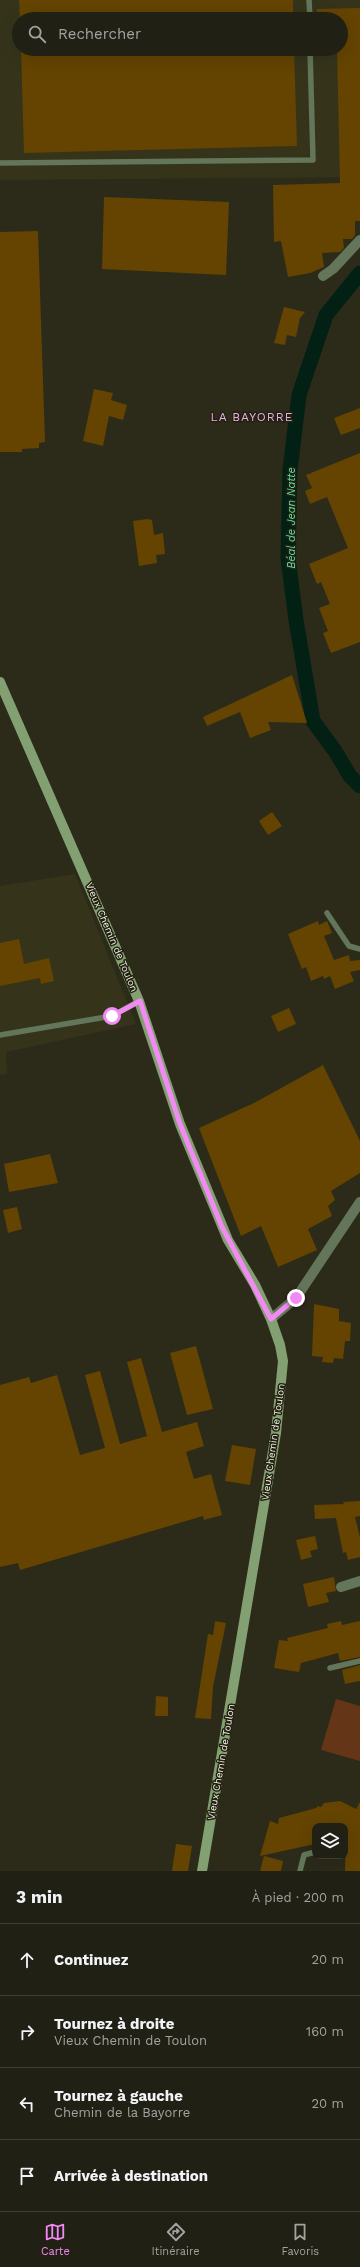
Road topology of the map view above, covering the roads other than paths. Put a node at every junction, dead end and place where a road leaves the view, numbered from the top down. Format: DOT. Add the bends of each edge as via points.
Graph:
graph roads {
  1 [pos="309,0"];
  2 [pos="310,12"];
  3 [pos="310,56"];
  4 [pos="0,163"];
  5 [pos="360,240"];
  6 [pos="323,276"];
  7 [pos="0,682"];
  8 [pos="327,913"];
  9 [pos="360,949"];
  10 [pos="140,1001"];
  11 [pos="0,1035"];
  12 [pos="360,1202"];
  13 [pos="271,1319"];
  14 [pos="360,1581"];
  15 [pos="341,1586"];
  16 [pos="360,1661"];
  17 [pos="330,1668"];
  18 [pos="312,1853"];
  19 [pos="202,1871"];
  20 [pos="300,1871"];
  1 -- 2 [label="lane"];
  3 -- 4 [label="lane" via="313,160"];
  5 -- 6 [label="street"];
  7 -- 10 [label="street, Vieux Chemin de Toulon"];
  8 -- 9 [label="lane" via="349,946"];
  10 -- 11 [label="lane" via="112,1016"];
  10 -- 13 [label="street, Vieux Chemin de Toulon" via="180,1124 219,1220"];
  12 -- 13 [label="street" via="296,1298"];
  13 -- 19 [label="street, Vieux Chemin de Toulon" via="280,1345 282,1361 276,1433"];
  14 -- 15 [label="street"];
  16 -- 17 [label="lane"];
  18 -- 20 [label="lane" via="304,1855"];
}
